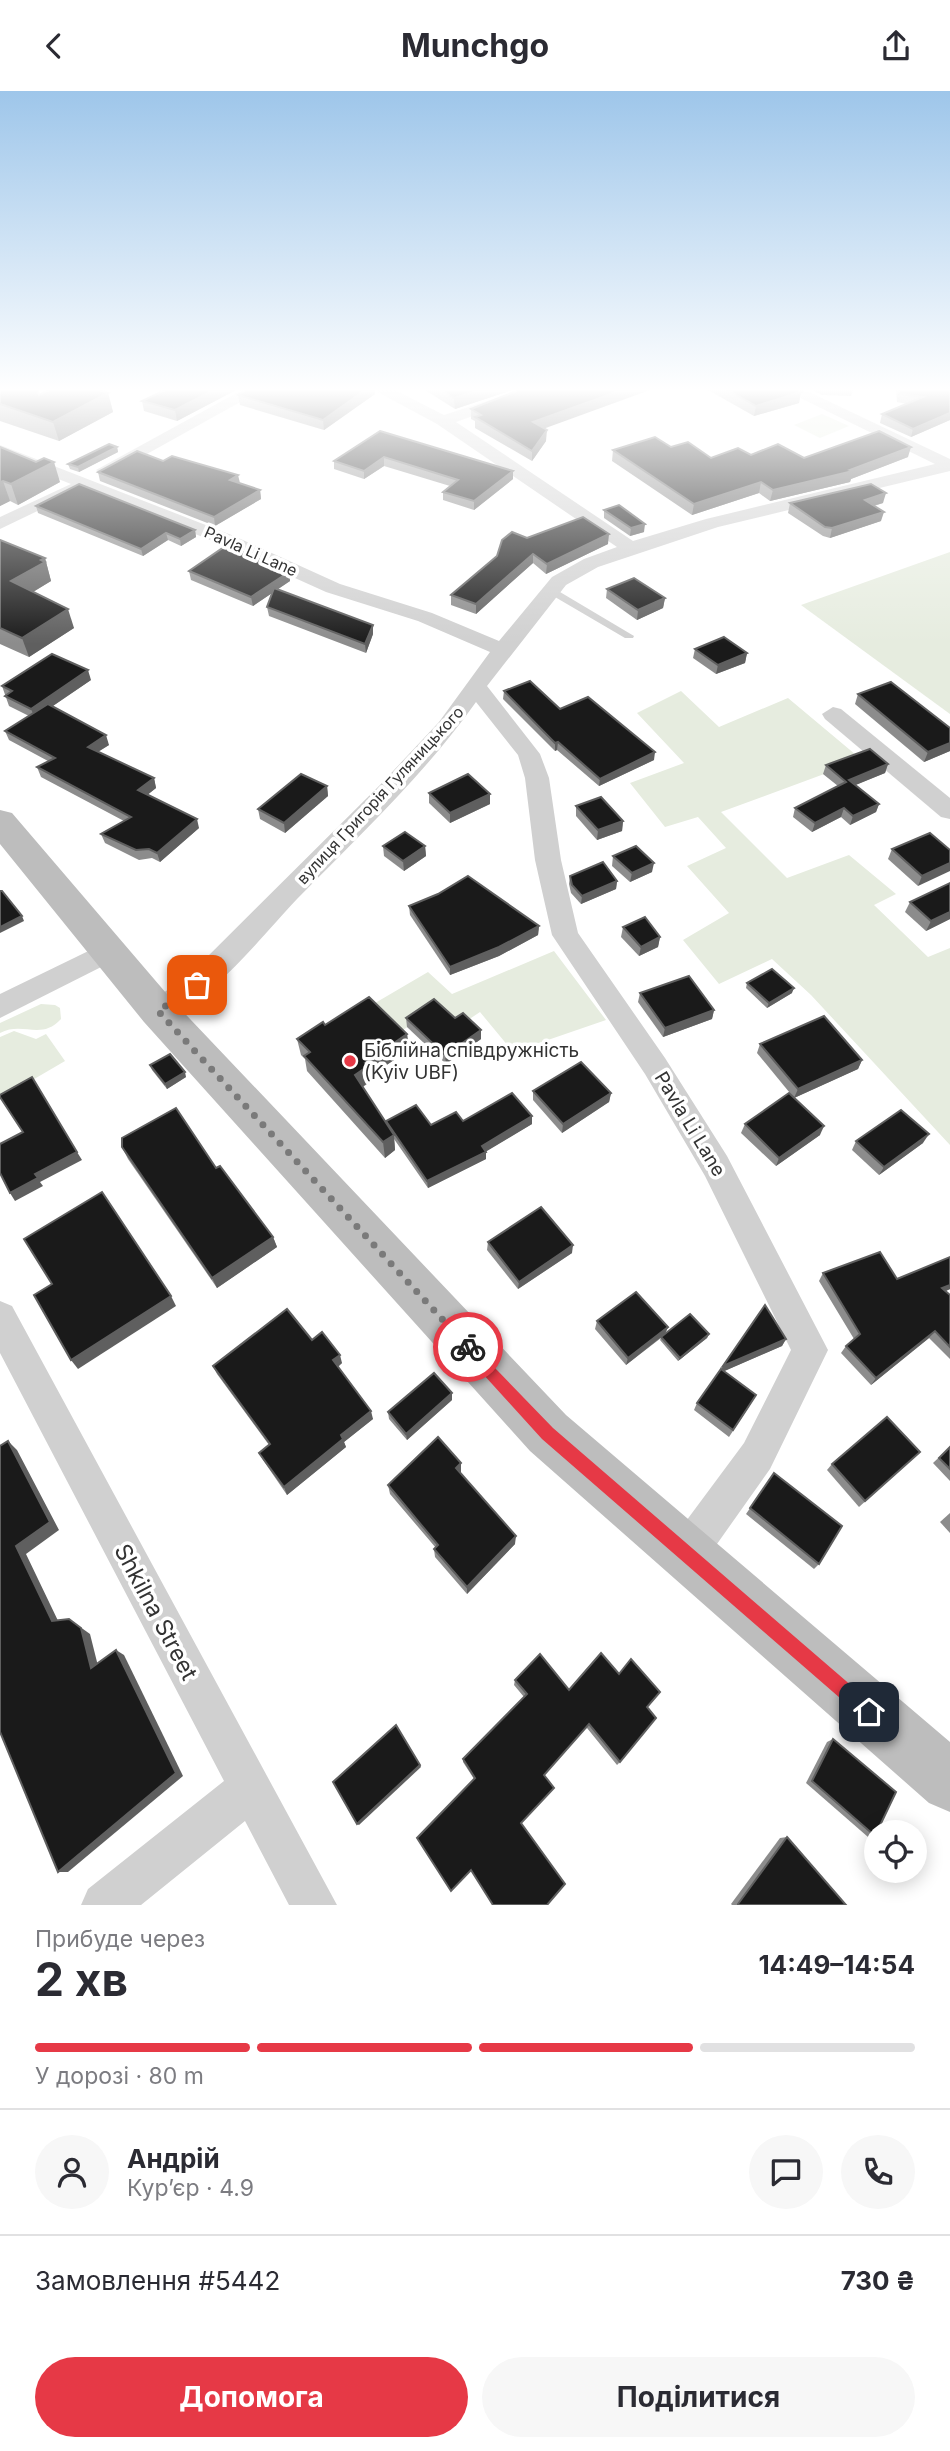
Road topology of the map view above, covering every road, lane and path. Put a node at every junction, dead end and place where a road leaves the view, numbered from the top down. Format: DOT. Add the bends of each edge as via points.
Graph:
graph roads {
  1 [pos="64,475"];
  2 [pos="97,475"];
  3 [pos="522,475"];
  4 [pos="914,475"];
  5 [pos="83,482"];
  6 [pos="0,524"];
  7 [pos="631,548"];
  8 [pos="546,593"];
  9 [pos="629,636"];
  10 [pos="502,650"];
  11 [pos="477,688"];
  12 [pos="833,714"];
  13 [pos="950,811"];
  14 [pos="0,821"];
  15 [pos="109,951"];
  16 [pos="0,1007"];
  17 [pos="158,1011"];
  18 [pos="0,1318"];
  19 [pos="687,1554"];
  20 [pos="950,1782"];
  21 [pos="250,1789"];
  22 [pos="104,1905"];
  23 [pos="314,1905"];
  1 -- 5 [label="street, Pavla Li Lane"];
  2 -- 5 [label="street"];
  3 -- 7 [label="street"];
  4 -- 7 [label="street, вулиця Григорія Гуляницького" via="712,523"];
  5 -- 6 [label="street"];
  5 -- 10 [label="street, Pavla Li Lane" via="333,588 425,617"];
  7 -- 8 [label="street, вулиця Григорія Гуляницького" via="591,563"];
  8 -- 9 [label="lane" via="557,594"];
  8 -- 10 [label="street, вулиця Григорія Гуляницького"];
  10 -- 11 [label="street, вулиця Григорія Гуляницького"];
  11 -- 17 [label="street, вулиця Григорія Гуляницького" via="447,727 316,866 197,985"];
  11 -- 19 [label="street, Pavla Li Lane" via="529,754 565,935 655,1066 716,1166 810,1350 757,1457"];
  12 -- 13 [label="street"];
  14 -- 15 [label="street"];
  15 -- 16 [label="street"];
  15 -- 17 [label="street"];
  17 -- 19 [label="street" via="548,1433"];
  18 -- 21 [label="street, Shkilna Street"];
  19 -- 20 [label="street"];
  21 -- 22 [label="street"];
  21 -- 23 [label="street, Shkilna Street"];
}
